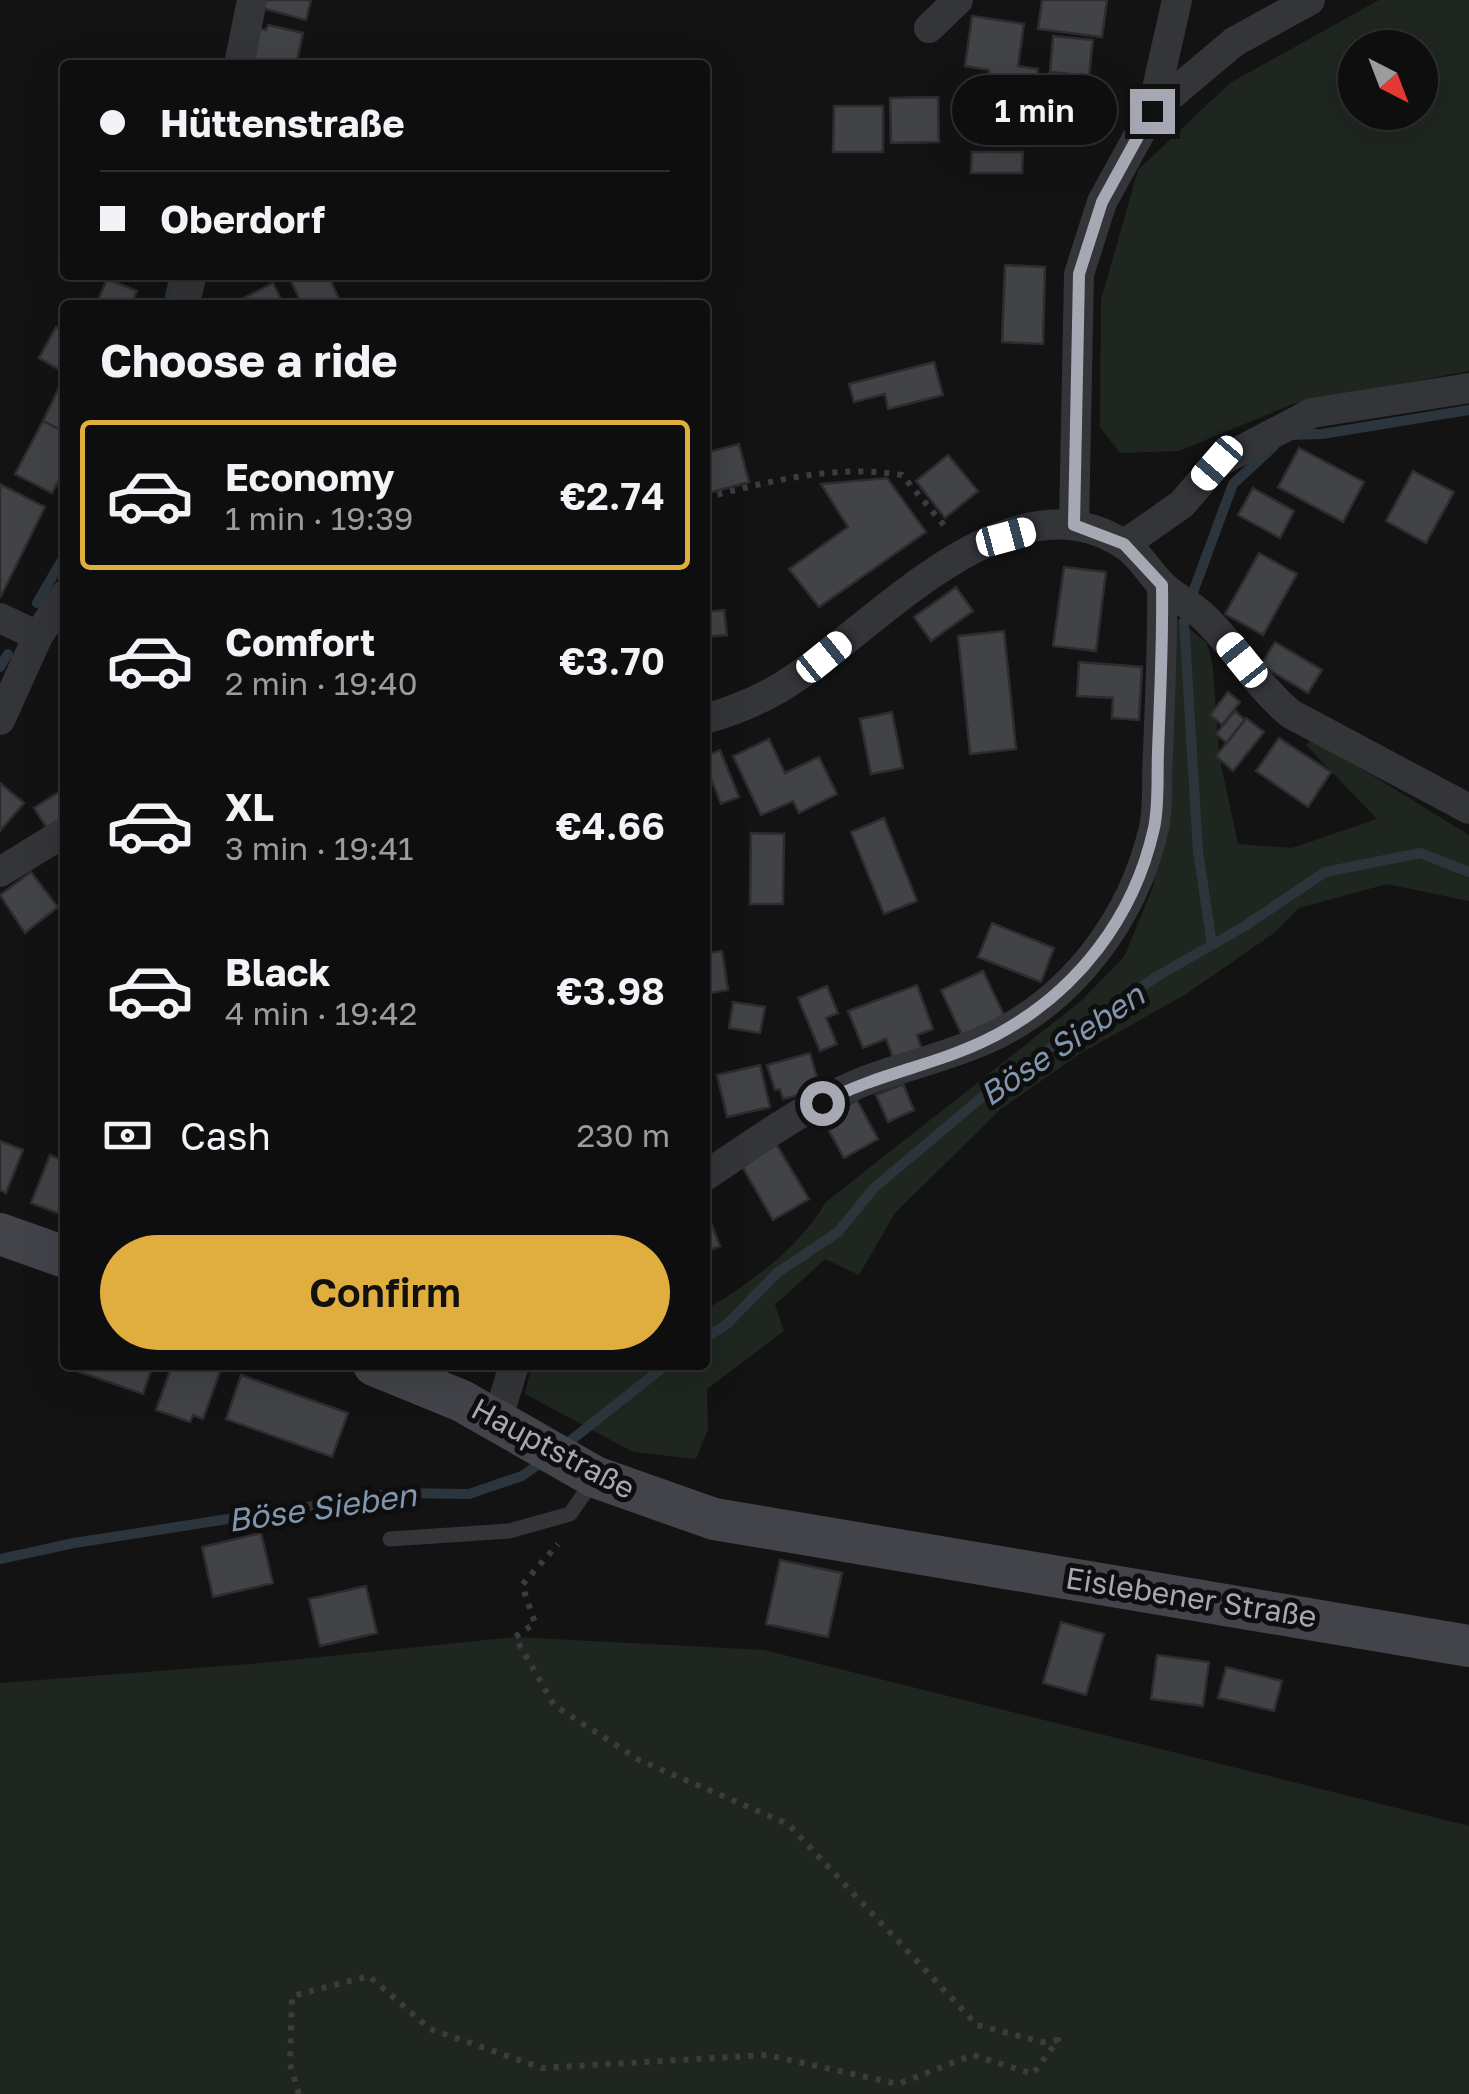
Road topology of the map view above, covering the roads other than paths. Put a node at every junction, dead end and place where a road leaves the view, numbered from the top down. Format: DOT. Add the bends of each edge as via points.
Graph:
graph roads {
  1 [pos="252,0"];
  2 [pos="958,0"];
  3 [pos="1177,0"];
  4 [pos="1310,0"];
  5 [pos="929,28"];
  6 [pos="240,60"];
  7 [pos="1152,111"];
  8 [pos="1469,388"];
  9 [pos="1074,525"];
  10 [pos="1124,544"];
  11 [pos="1162,585"];
  12 [pos="60,603"];
  13 [pos="0,618"];
  14 [pos="38,636"];
  15 [pos="710,717"];
  16 [pos="0,720"];
  17 [pos="1469,809"];
  18 [pos="60,835"];
  19 [pos="0,872"];
  20 [pos="710,1173"];
  21 [pos="0,1234"];
  22 [pos="60,1255"];
  23 [pos="385,1370"];
  24 [pos="514,1370"];
  25 [pos="515,1431"];
  26 [pos="586,1472"];
  27 [pos="390,1539"];
  28 [pos="913,1554"];
  29 [pos="1469,1646"];
  1 -- 6 [label="street"];
  2 -- 5 [label="street"];
  3 -- 7 [label="street"];
  4 -- 7 [label="street" via="1234,42"];
  7 -- 9 [label="street" via="1102,202 1079,274"];
  8 -- 10 [label="street" via="1312,413 1217,463 1182,504"];
  9 -- 10 [label="street"];
  9 -- 15 [label="street" via="1048,526 961,552 793,680"];
  10 -- 11 [label="street"];
  11 -- 17 [label="street" via="1203,615 1292,714"];
  11 -- 20 [label="street" via="1154,827 1134,884 1082,974 1047,1006 994,1036 850,1088"];
  12 -- 14 [label="street"];
  13 -- 14 [label="street"];
  14 -- 16 [label="street"];
  18 -- 19 [label="street"];
  21 -- 22 [label="main road"];
  23 -- 25 [label="main road, Hauptstraße"];
  24 -- 25 [label="street"];
  25 -- 26 [label="main road, Hauptstraße"];
  26 -- 27 [label="lane" via="570,1514 509,1531"];
  26 -- 28 [label="main road, Hauptstraße" via="714,1519"];
  28 -- 29 [label="main road, Eislebener Straße"];
}
